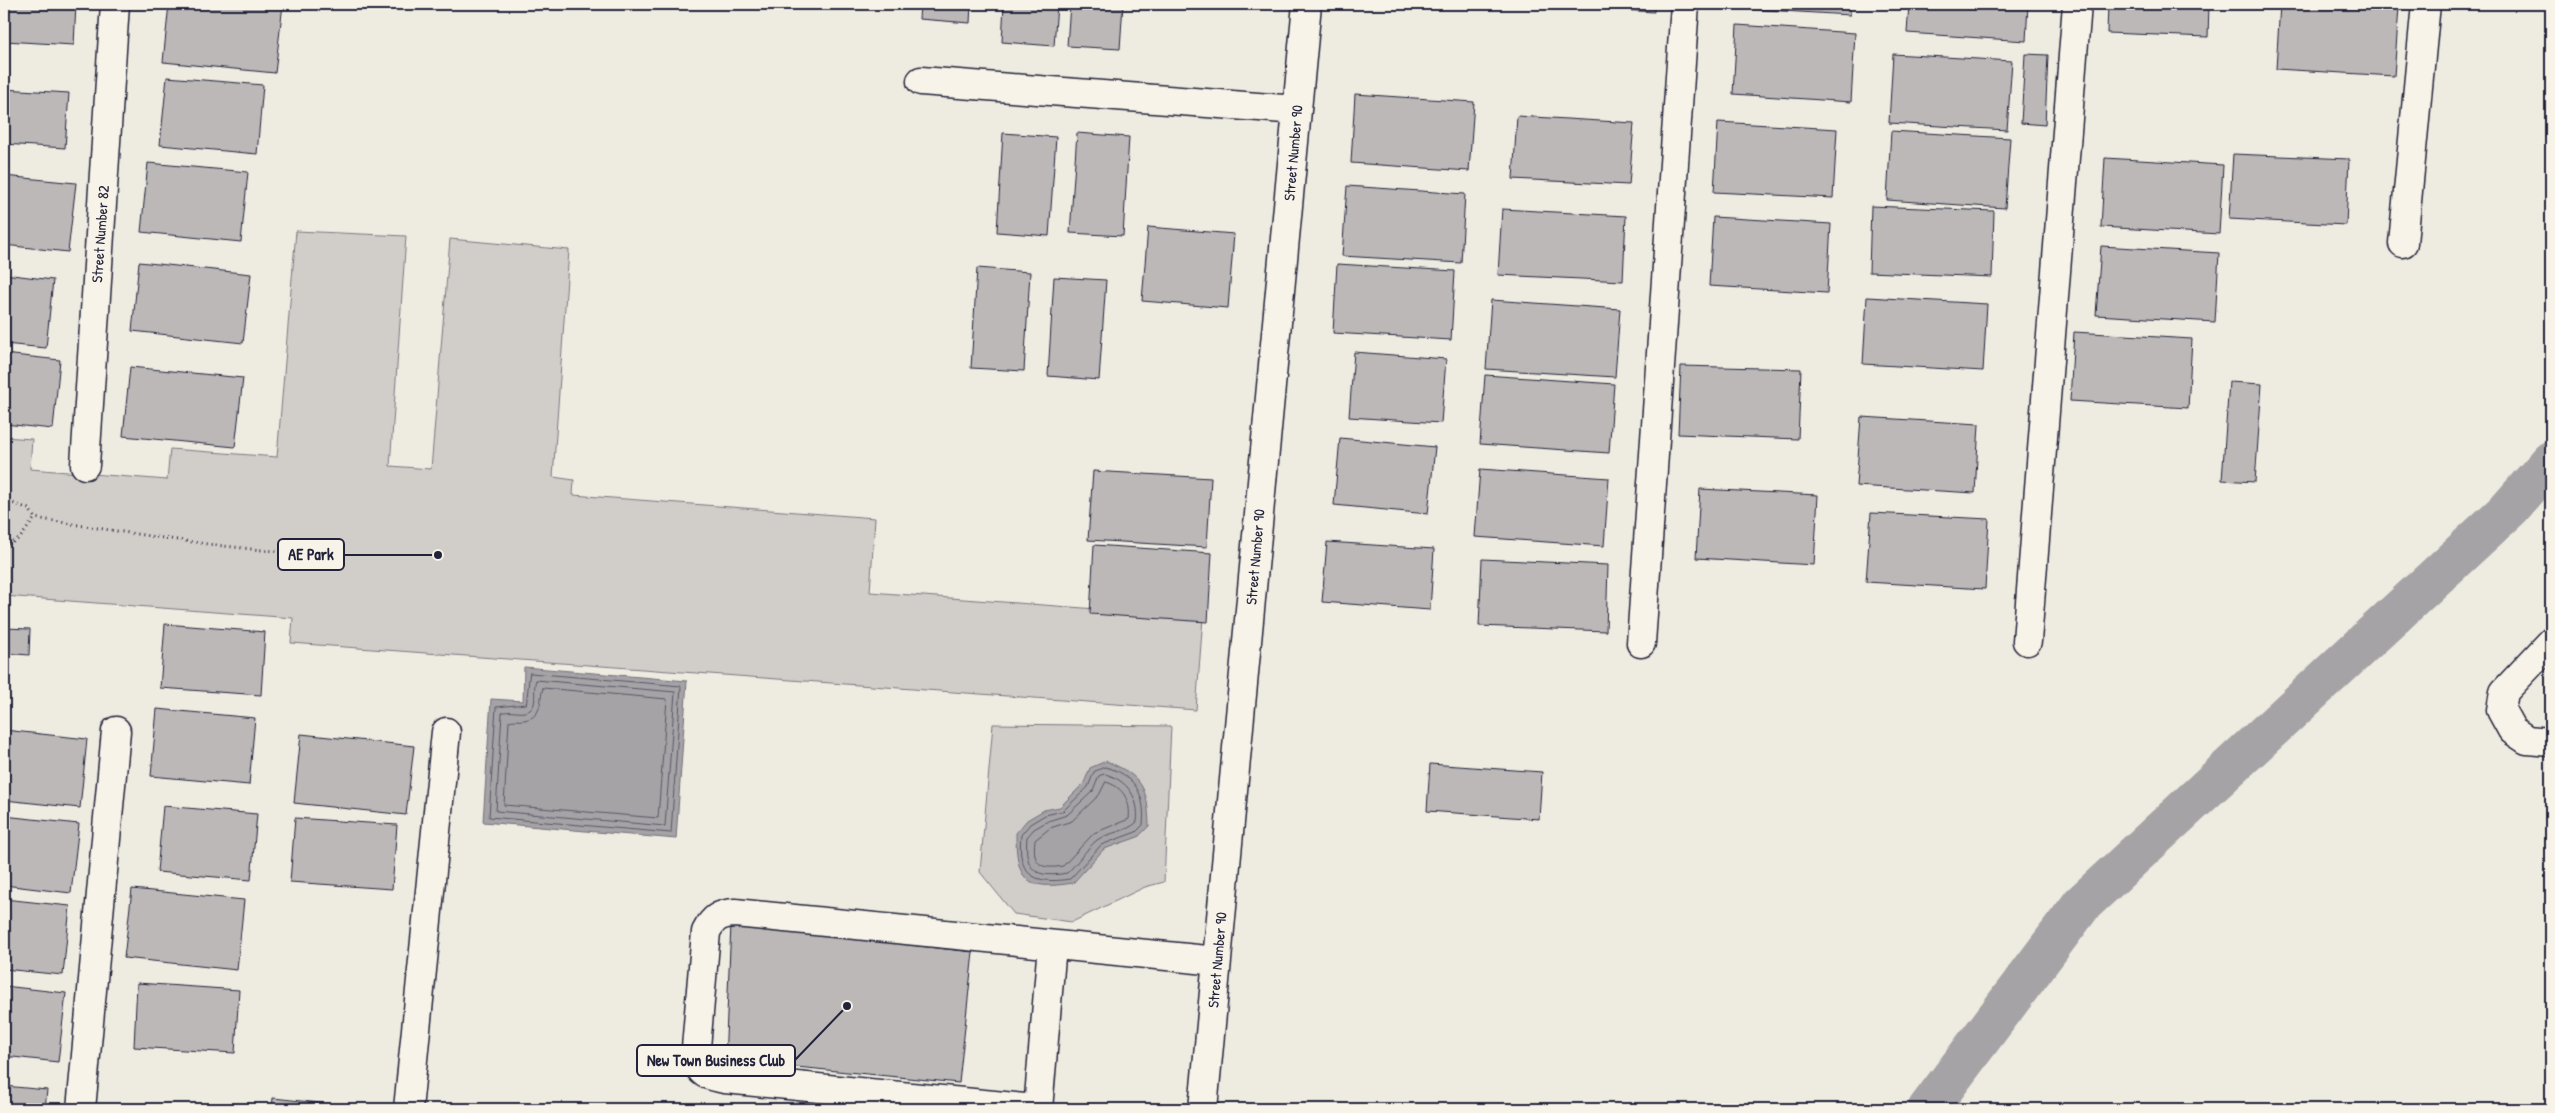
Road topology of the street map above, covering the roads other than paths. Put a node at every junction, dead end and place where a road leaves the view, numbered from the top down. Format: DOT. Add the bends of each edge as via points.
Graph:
graph roads {
  1 [pos="115,4"];
  2 [pos="1306,4"];
  3 [pos="1685,4"];
  4 [pos="2077,4"];
  5 [pos="2426,4"];
  6 [pos="921,81"];
  7 [pos="1297,110"];
  8 [pos="2404,243"];
  9 [pos="85,465"];
  10 [pos="2027,641"];
  11 [pos="2551,642"];
  12 [pos="1641,643"];
  13 [pos="116,731"];
  14 [pos="446,732"];
  15 [pos="2551,742"];
  16 [pos="1052,944"];
  17 [pos="1217,961"];
  18 [pos="81,1109"];
  19 [pos="408,1109"];
  20 [pos="1037,1109"];
  21 [pos="1203,1109"];
  1 -- 9 [label="street, Street Number 82"];
  2 -- 7 [label="street, Street Number 90"];
  3 -- 12 [label="street"];
  4 -- 10 [label="street"];
  5 -- 8 [label="street"];
  6 -- 7 [label="street"];
  7 -- 17 [label="street, Street Number 90"];
  11 -- 15 [label="street" via="2504,692 2501,710 2512,730 2527,740"];
  13 -- 18 [label="street"];
  14 -- 19 [label="street"];
  16 -- 17 [label="street"];
  16 -- 20 [label="street"];
  16 -- 20 [label="street" via="735,913 722,914 711,921 706,932 695,1059 700,1071 708,1075"];
  17 -- 21 [label="street, Street Number 90"];
}
